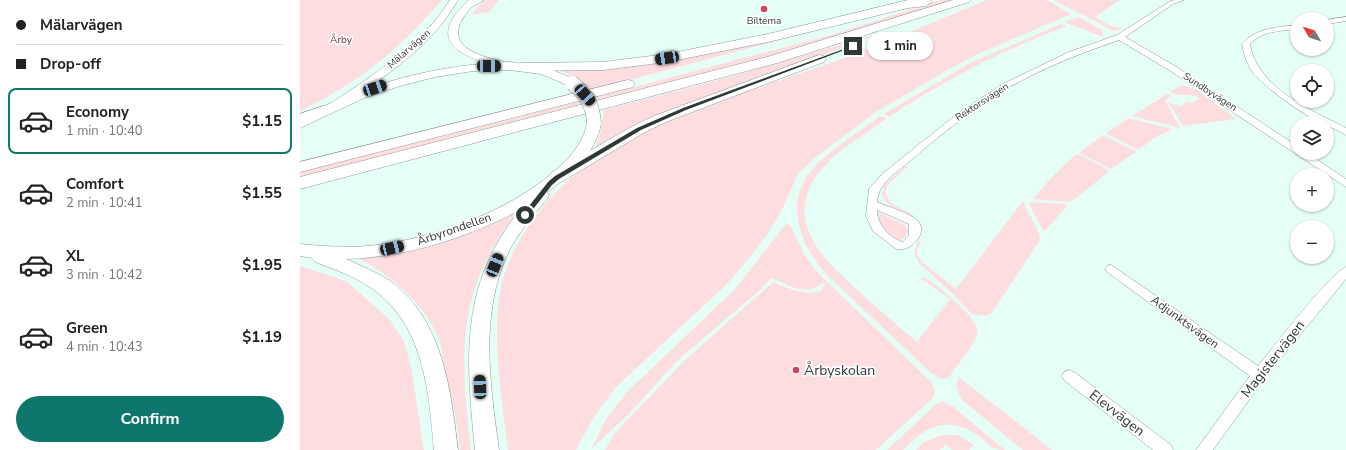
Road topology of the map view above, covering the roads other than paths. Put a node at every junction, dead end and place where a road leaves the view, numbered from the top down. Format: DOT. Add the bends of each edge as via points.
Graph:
graph roads {
  1 [pos="454,0"];
  2 [pos="474,0"];
  3 [pos="481,0"];
  4 [pos="966,0"];
  5 [pos="1182,0"];
  6 [pos="929,1"];
  7 [pos="464,3"];
  8 [pos="1346,20"];
  9 [pos="1334,21"];
  10 [pos="1290,28"];
  11 [pos="1120,37"];
  12 [pos="518,67"];
  13 [pos="330,107"];
  14 [pos="300,120"];
  15 [pos="300,124"];
  16 [pos="1346,132"];
  17 [pos="1290,145"];
  18 [pos="1311,160"];
  19 [pos="300,167"];
  20 [pos="554,180"];
  21 [pos="300,183"];
  22 [pos="1346,184"];
  23 [pos="873,204"];
  24 [pos="305,251"];
  25 [pos="1111,269"];
  26 [pos="1346,271"];
  27 [pos="1259,375"];
  28 [pos="1069,376"];
  29 [pos="446,450"];
  30 [pos="487,450"];
  31 [pos="1165,450"];
  32 [pos="1204,450"];
  1 -- 13 [label="main road, Mälarvägen" via="442,20 407,54"];
  2 -- 7 [label="main road"];
  3 -- 7 [label="street"];
  4 -- 20 [label="highway" via="915,23 660,119"];
  4 -- 21 [label="highway" via="772,60"];
  5 -- 11 [label="street, Rektorsvägen" via="1171,3"];
  6 -- 12 [label="highway" via="667,58 603,66"];
  6 -- 19 [label="highway" via="752,52"];
  7 -- 12 [label="main road" via="452,30 458,46 478,57"];
  8 -- 9 [label="street"];
  10 -- 16 [label="street" via="1269,31 1251,38 1246,44 1248,57 1263,78 1276,90"];
  11 -- 17 [label="street, Sundbyvägen"];
  11 -- 23 [label="street, Rektorsvägen" via="1089,46 1048,64 979,103 941,130 886,176 874,189"];
  12 -- 13 [label="main road, Årbyrondellen" via="453,69 417,76 388,84"];
  12 -- 20 [label="main road, Årbyrondellen, bridge" via="546,72 572,83 590,101 594,112 594,123 584,147"];
  13 -- 14 [label="highway"];
  13 -- 15 [label="main road, Årbyrondellen"];
  18 -- 22 [label="street"];
  20 -- 24 [label="main road, Årbyrondellen" via="504,212 435,238 392,248 342,253"];
  20 -- 30 [label="main road" via="512,232 500,253 481,310 478,342"];
  23 -- 23 [label="street, Rektorsvägen" via="913,222 914,236 906,244 900,246 894,243 877,228 872,216"];
  24 -- 29 [label="main road" via="367,277 385,288 410,315 419,330 434,369"];
  25 -- 27 [label="street, Adjunktsvägen"];
  26 -- 27 [label="street, Magistervägen"];
  27 -- 32 [label="street, Magistervägen"];
  28 -- 31 [label="street, Elevvägen"];
}
